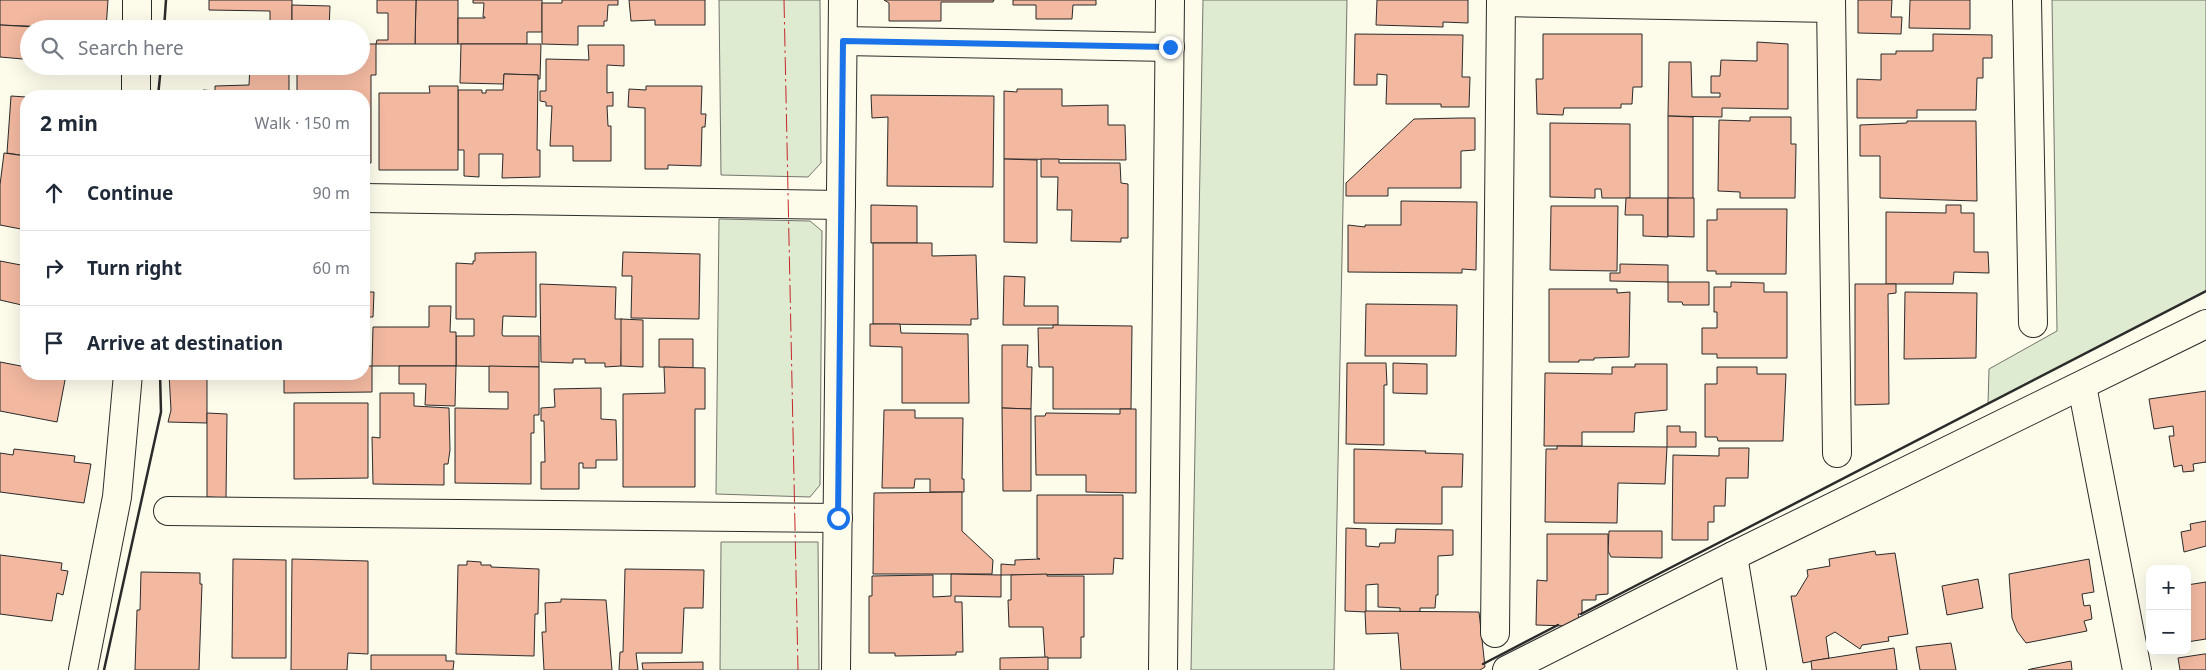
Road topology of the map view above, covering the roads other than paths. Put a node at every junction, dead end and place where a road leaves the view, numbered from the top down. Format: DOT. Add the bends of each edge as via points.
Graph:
graph roads {
  1 [pos="137,0"];
  2 [pos="844,0"];
  3 [pos="1170,0"];
  4 [pos="2027,0"];
  5 [pos="1501,1"];
  6 [pos="1831,4"];
  7 [pos="136,20"];
  8 [pos="843,41"];
  9 [pos="1170,47"];
  10 [pos="136,75"];
  11 [pos="136,90"];
  12 [pos="370,198"];
  13 [pos="841,205"];
  14 [pos="2033,322"];
  15 [pos="2206,324"];
  16 [pos="127,380"];
  17 [pos="2082,386"];
  18 [pos="1837,453"];
  19 [pos="168,511"];
  20 [pos="838,518"];
  21 [pos="1733,556"];
  22 [pos="1495,633"];
  23 [pos="83,670"];
  24 [pos="836,670"];
  25 [pos="1163,670"];
  26 [pos="1507,670"];
  27 [pos="1752,670"];
  28 [pos="2138,670"];
  1 -- 7 [label="street"];
  2 -- 8 [label="street"];
  3 -- 9 [label="street"];
  4 -- 14 [label="street"];
  5 -- 6 [label="street"];
  5 -- 22 [label="street"];
  6 -- 18 [label="street"];
  8 -- 9 [label="street"];
  8 -- 13 [label="street"];
  9 -- 25 [label="street"];
  10 -- 11 [label="street"];
  12 -- 13 [label="street"];
  13 -- 20 [label="street"];
  15 -- 17 [label="street"];
  16 -- 23 [label="street" via="117,497"];
  17 -- 21 [label="street"];
  17 -- 28 [label="street"];
  19 -- 20 [label="street"];
  20 -- 24 [label="street"];
  21 -- 26 [label="street"];
  21 -- 27 [label="street"];
}
